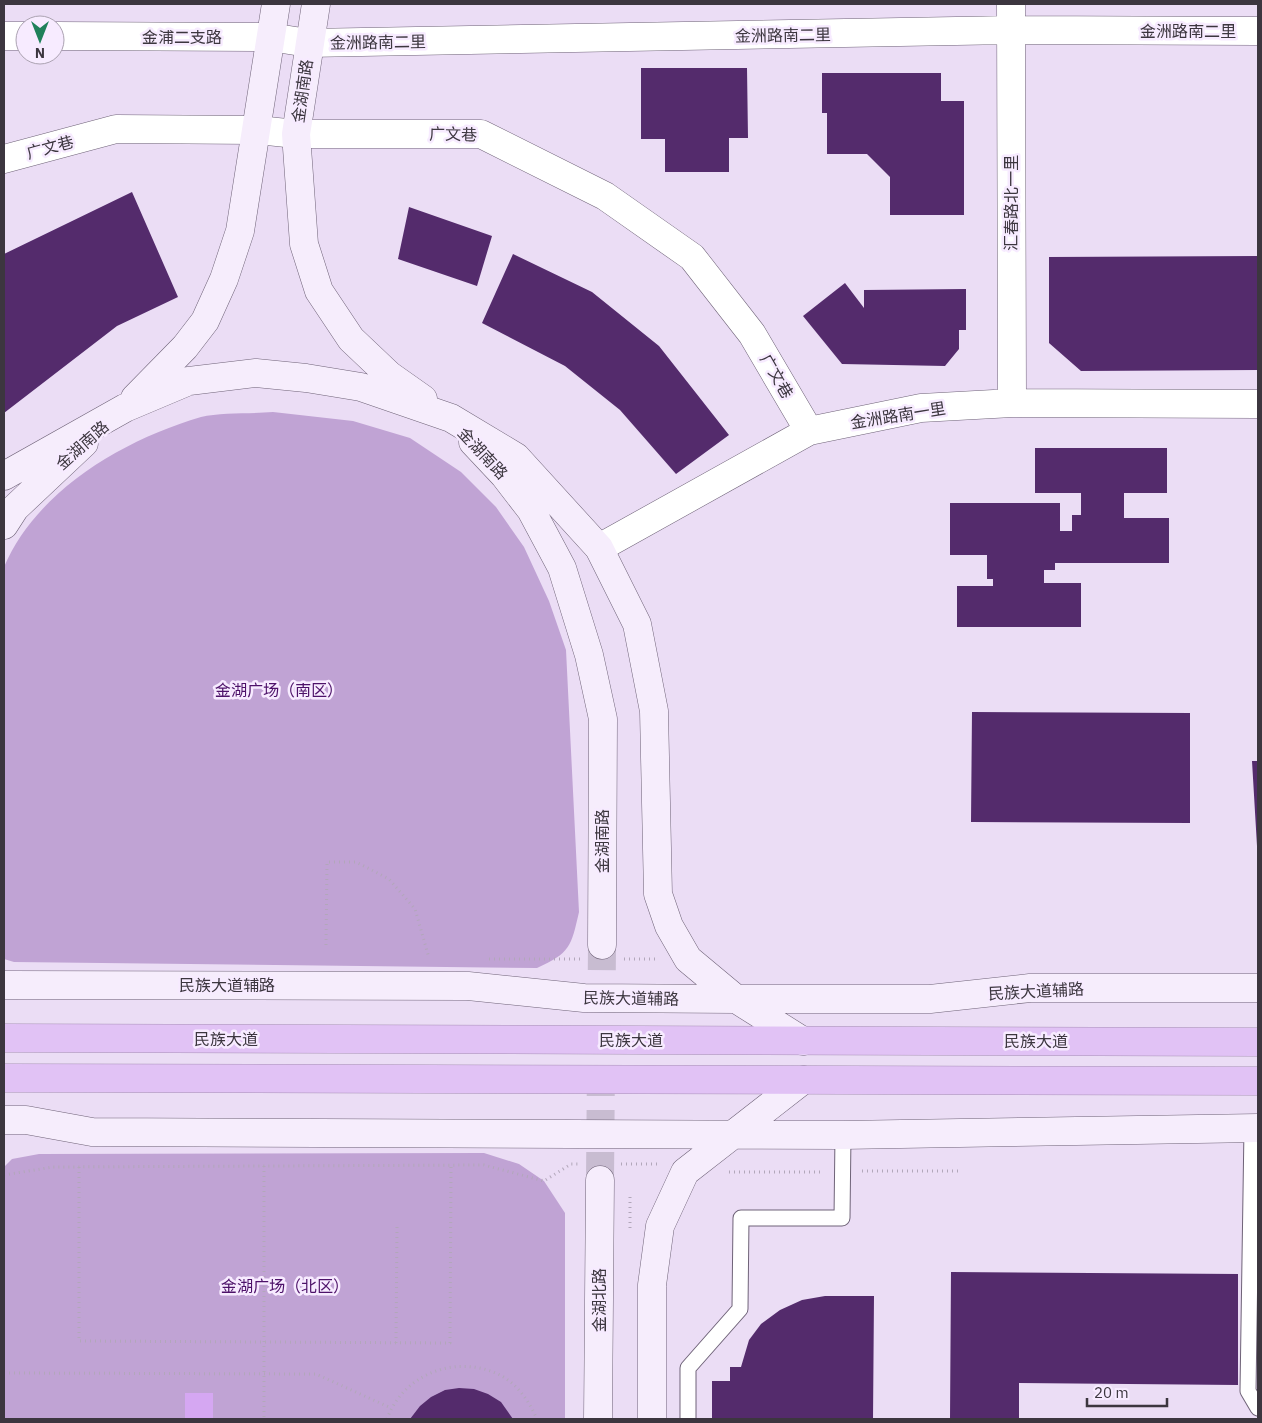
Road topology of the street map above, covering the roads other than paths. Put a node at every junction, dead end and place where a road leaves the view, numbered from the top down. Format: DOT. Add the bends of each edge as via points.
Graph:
graph roads {
  1 [pos="276,4"];
  2 [pos="316,4"];
  3 [pos="1011,4"];
  4 [pos="1011,30"];
  5 [pos="1258,31"];
  6 [pos="65,36"];
  7 [pos="270,37"];
  8 [pos="308,43"];
  9 [pos="258,130"];
  10 [pos="296,134"];
  11 [pos="4,159"];
  12 [pos="1012,403"];
  13 [pos="1258,404"];
  14 [pos="125,408"];
  15 [pos="451,418"];
  16 [pos="809,431"];
  17 [pos="4,476"];
  18 [pos="4,525"];
  19 [pos="599,548"];
  20 [pos="602,945"];
  21 [pos="4,984"];
  22 [pos="1258,988"];
  23 [pos="736,999"];
  24 [pos="4,1038"];
  25 [pos="803,1041"];
  26 [pos="1258,1042"];
  27 [pos="4,1078"];
  28 [pos="803,1080"];
  29 [pos="1258,1081"];
  30 [pos="4,1120"];
  31 [pos="1255,1128"];
  32 [pos="734,1133"];
  33 [pos="843,1135"];
  34 [pos="602,1170"];
  35 [pos="1258,1408"];
  36 [pos="598,1419"];
  37 [pos="652,1419"];
  38 [pos="688,1419"];
  1 -- 7 [label="main road, 金湖南路"];
  2 -- 8 [label="main road, 金湖南路"];
  3 -- 4 [label="street, 汇春路北一里"];
  4 -- 5 [label="street, 金洲路南二里"];
  4 -- 8 [label="street, 金洲路南二里"];
  4 -- 12 [label="street, 汇春路北一里"];
  6 -- 7 [label="street, 金浦二支路"];
  7 -- 8 [label="street, 金浦二支路"];
  7 -- 9 [label="main road, 金湖南路"];
  8 -- 10 [label="main road, 金湖南路"];
  9 -- 10 [label="street, 广文巷"];
  9 -- 11 [label="street, 广文巷" via="116,129"];
  9 -- 14 [label="main road, 金湖南路" via="240,231 205,321 186,347"];
  10 -- 15 [label="main road, 金湖南路" via="304,244 318,291 351,339 389,375"];
  10 -- 16 [label="street, 广文巷" via="481,134 605,196 692,257 752,334"];
  12 -- 13 [label="street, 金洲路南一里"];
  12 -- 16 [label="street, 金洲路南一里" via="921,408"];
  14 -- 15 [label="main road" via="189,381 256,373 361,387"];
  14 -- 17 [label="main road"];
  14 -- 18 [label="main road, 金湖南路" via="15,508"];
  15 -- 19 [label="main road" via="516,457"];
  15 -- 20 [label="main road, 金湖南路" via="504,475 531,510 562,568 589,655 603,719"];
  16 -- 19 [label="street, 金洲路南一里"];
  19 -- 23 [label="main road" via="636,624 654,711 658,894 669,926 688,959"];
  21 -- 23 [label="main road, 民族大道辅路" via="468,986 584,998"];
  22 -- 23 [label="main road, 民族大道辅路" via="1030,988 930,999"];
  23 -- 25 [label="main road"];
  24 -- 25 [label="highway, 民族大道"];
  25 -- 26 [label="highway, 民族大道"];
  27 -- 28 [label="highway"];
  28 -- 29 [label="highway"];
  28 -- 32 [label="main road"];
  30 -- 32 [label="main road" via="26,1120 92,1132"];
  31 -- 33 [label="main road"];
  31 -- 35 [label="lane" via="1248,1391"];
  32 -- 33 [label="main road"];
  32 -- 37 [label="main road" via="685,1172 660,1226 652,1285"];
  33 -- 38 [label="lane" via="842,1218 741,1218 740,1309 688,1368"];
  34 -- 36 [label="main road, 金湖北路"];
}
